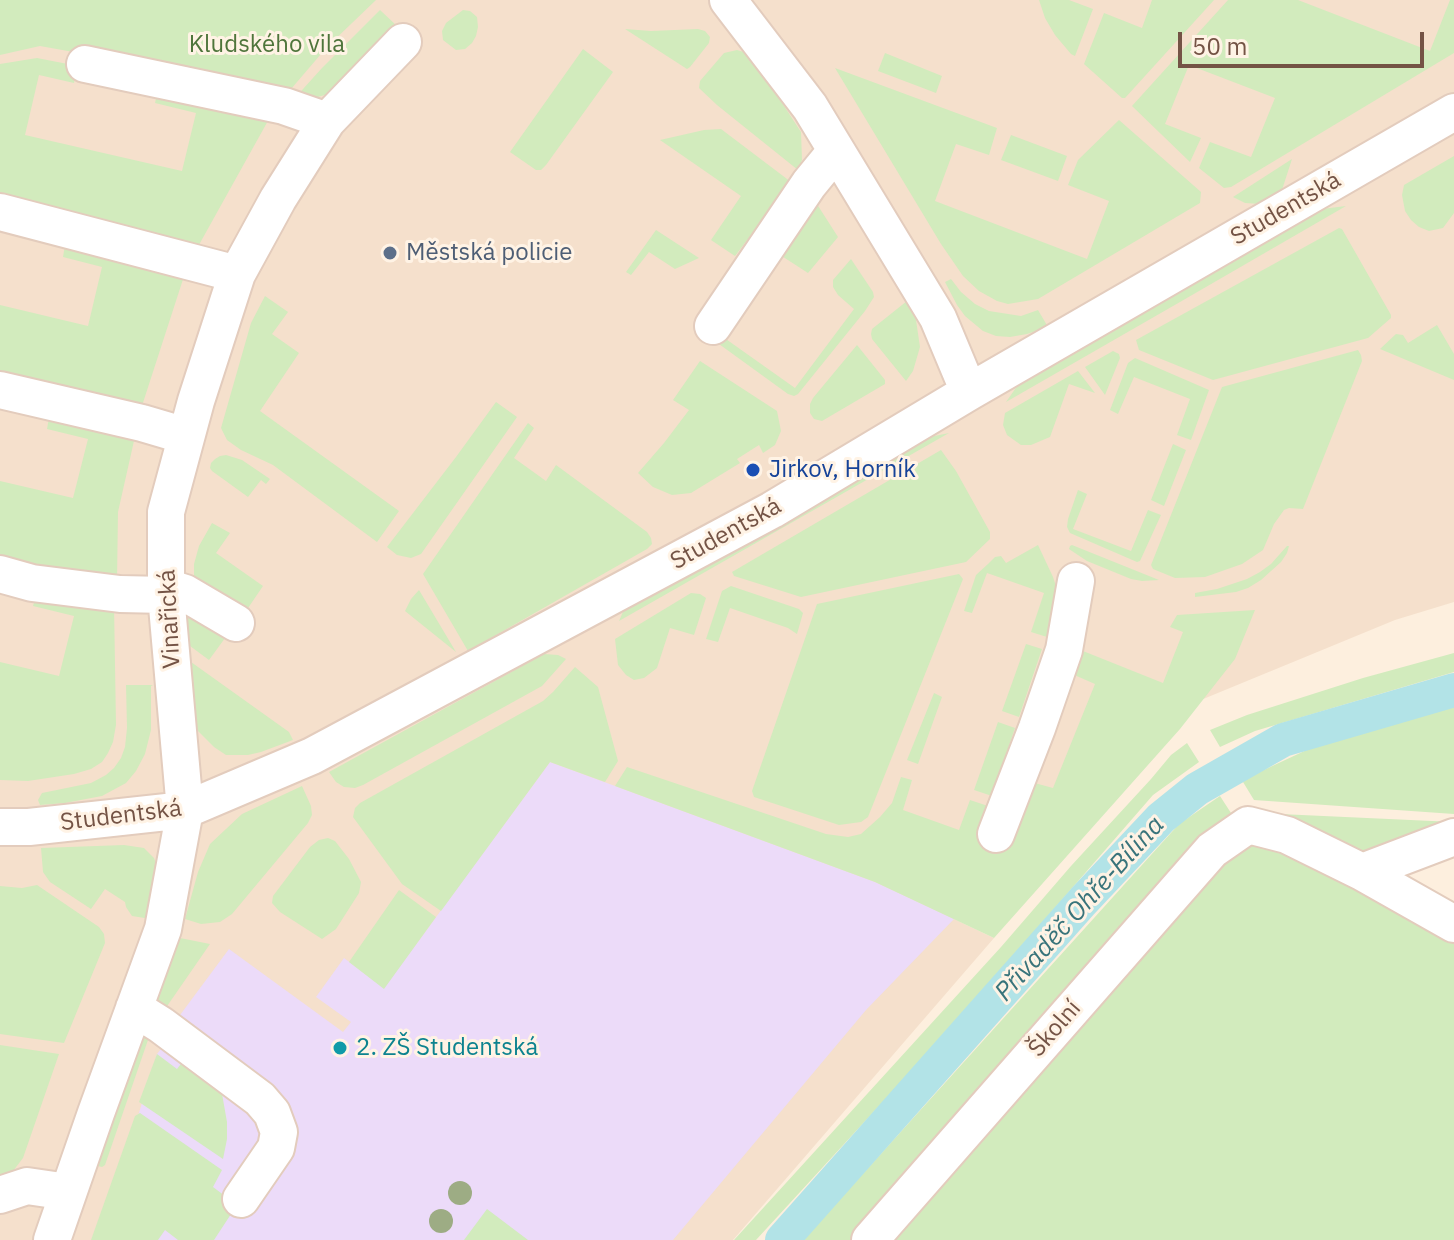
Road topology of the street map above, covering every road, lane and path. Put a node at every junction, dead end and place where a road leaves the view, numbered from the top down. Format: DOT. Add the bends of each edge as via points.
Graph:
graph roads {
  1 [pos="721,2"];
  2 [pos="403,42"];
  3 [pos="85,64"];
  4 [pos="1454,112"];
  5 [pos="327,121"];
  6 [pos="836,151"];
  7 [pos="0,212"];
  8 [pos="237,274"];
  9 [pos="713,326"];
  10 [pos="0,390"];
  11 [pos="969,392"];
  12 [pos="186,436"];
  13 [pos="0,574"];
  14 [pos="1076,581"];
  15 [pos="166,591"];
  16 [pos="236,623"];
  17 [pos="185,810"];
  18 [pos="0,827"];
  19 [pos="996,834"];
  20 [pos="1454,837"];
  21 [pos="1362,872"];
  22 [pos="1454,924"];
  23 [pos="134,1008"];
  24 [pos="68,1192"];
  25 [pos="0,1195"];
  26 [pos="241,1199"];
  27 [pos="52,1240"];
  28 [pos="870,1240"];
  1 -- 6 [label="street" via="810,107"];
  2 -- 5 [label="street, Vinařická"];
  3 -- 5 [label="street" via="284,106"];
  4 -- 11 [label="street, Studentská"];
  5 -- 8 [label="street, Vinařická"];
  6 -- 9 [label="street"];
  6 -- 11 [label="street" via="938,318"];
  7 -- 8 [label="street"];
  8 -- 12 [label="street, Vinařická"];
  10 -- 12 [label="street"];
  11 -- 17 [label="street, Studentská" via="772,510 361,730"];
  12 -- 15 [label="street, Vinařická" via="166,512"];
  13 -- 15 [label="street" via="120,594"];
  14 -- 19 [label="street" via="1064,650"];
  15 -- 16 [label="street" via="185,593"];
  15 -- 17 [label="street, Vinařická"];
  17 -- 18 [label="street, Studentská"];
  17 -- 23 [label="street, Vinařická" via="163,929"];
  20 -- 21 [label="street"];
  21 -- 22 [label="street"];
  21 -- 28 [label="street, Školní" via="1287,835 1248,825 1212,850"];
  23 -- 24 [label="street, Vinařická"];
  23 -- 26 [label="street" via="272,1113 279,1132 276,1148"];
  24 -- 25 [label="street" via="27,1186"];
  24 -- 27 [label="street, Vinařická"];
}
